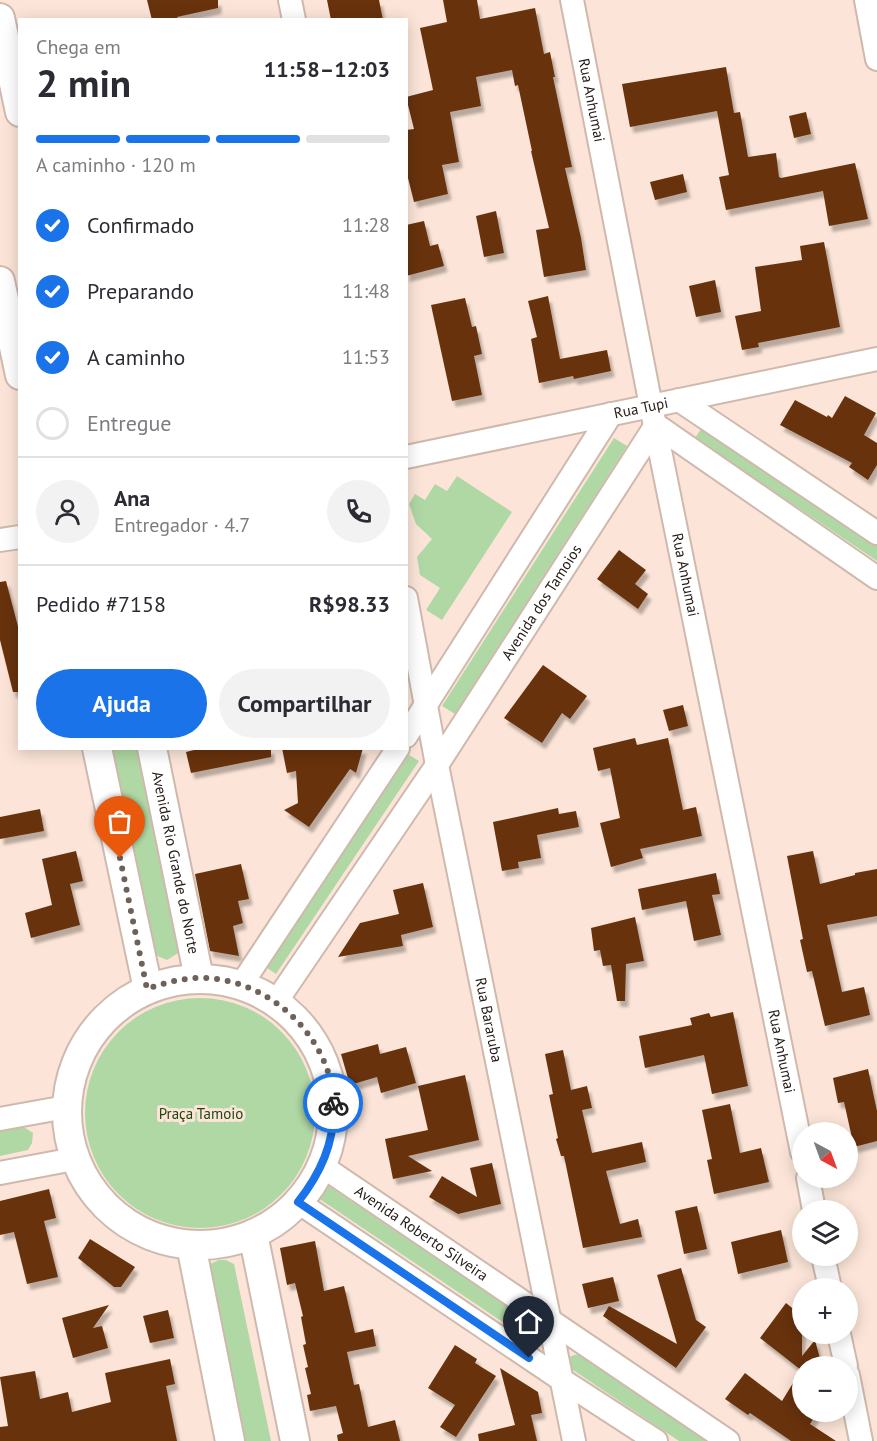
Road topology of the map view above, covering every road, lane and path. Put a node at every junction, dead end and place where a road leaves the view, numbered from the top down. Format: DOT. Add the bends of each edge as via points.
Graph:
graph roads {
  1 [pos="290,0"];
  2 [pos="572,0"];
  3 [pos="866,0"];
  4 [pos="0,18"];
  5 [pos="294,18"];
  6 [pos="877,59"];
  7 [pos="18,103"];
  8 [pos="0,281"];
  9 [pos="877,359"];
  10 [pos="18,366"];
  11 [pos="680,400"];
  12 [pos="611,414"];
  13 [pos="653,416"];
  14 [pos="408,457"];
  15 [pos="877,533"];
  16 [pos="18,537"];
  17 [pos="0,540"];
  18 [pos="877,578"];
  19 [pos="408,609"];
  20 [pos="426,708"];
  21 [pos="408,733"];
  22 [pos="97,750"];
  23 [pos="152,750"];
  24 [pos="397,750"];
  25 [pos="436,765"];
  26 [pos="199,978"];
  27 [pos="241,985"];
  28 [pos="147,989"];
  29 [pos="276,1002"];
  30 [pos="66,1107"];
  31 [pos="0,1119"];
  32 [pos="796,1122"];
  33 [pos="74,1159"];
  34 [pos="322,1167"];
  35 [pos="0,1173"];
  36 [pos="298,1202"];
  37 [pos="253,1234"];
  38 [pos="191,1245"];
  39 [pos="550,1321"];
  40 [pos="562,1380"];
  41 [pos="857,1422"];
  42 [pos="230,1441"];
  43 [pos="295,1441"];
  44 [pos="574,1441"];
  45 [pos="656,1441"];
  46 [pos="728,1441"];
  47 [pos="861,1441"];
  1 -- 5 [label="street"];
  2 -- 13 [label="street, Rua Anhumai"];
  3 -- 6 [label="street"];
  4 -- 7 [label="main road"];
  8 -- 10 [label="main road"];
  9 -- 11 [label="street, Rua Tupi"];
  11 -- 13 [label="street, Rua Tupi"];
  11 -- 15 [label="street"];
  12 -- 13 [label="street, Rua Tupi"];
  12 -- 14 [label="street, Rua Tupi"];
  12 -- 20 [label="street"];
  13 -- 18 [label="street"];
  13 -- 25 [label="street, Avenida dos Tamoios"];
  13 -- 32 [label="street, Rua Anhumai"];
  16 -- 17 [label="street"];
  19 -- 20 [label="street, Rua Bararuba"];
  20 -- 21 [label="street"];
  20 -- 25 [label="street, Rua Bararuba"];
  22 -- 28 [label="main road"];
  23 -- 26 [label="main road, Avenida Rio Grande do Norte"];
  24 -- 27 [label="street"];
  25 -- 29 [label="street, Avenida dos Tamoios"];
  25 -- 39 [label="street, Rua Bararuba"];
  26 -- 27 [label="main road"];
  26 -- 28 [label="main road"];
  27 -- 29 [label="main road"];
  28 -- 30 [label="main road" via="115,1009 90,1036 73,1070"];
  29 -- 34 [label="main road" via="305,1030 329,1076 333,1106 331,1137"];
  30 -- 31 [label="street"];
  30 -- 33 [label="main road"];
  33 -- 35 [label="street"];
  33 -- 38 [label="main road" via="101,1202 132,1228 160,1240"];
  34 -- 36 [label="main road"];
  34 -- 39 [label="street, Avenida Roberto Silveira"];
  36 -- 37 [label="main road" via="285,1215"];
  36 -- 40 [label="street"];
  37 -- 38 [label="main road" via="212,1245"];
  37 -- 43 [label="main road"];
  38 -- 42 [label="main road"];
  39 -- 40 [label="street, Rua Bararuba"];
  39 -- 46 [label="street, Avenida Roberto Silveira"];
  40 -- 44 [label="street, Rua Bararuba"];
  40 -- 45 [label="street"];
  41 -- 47 [label="street"];
}
